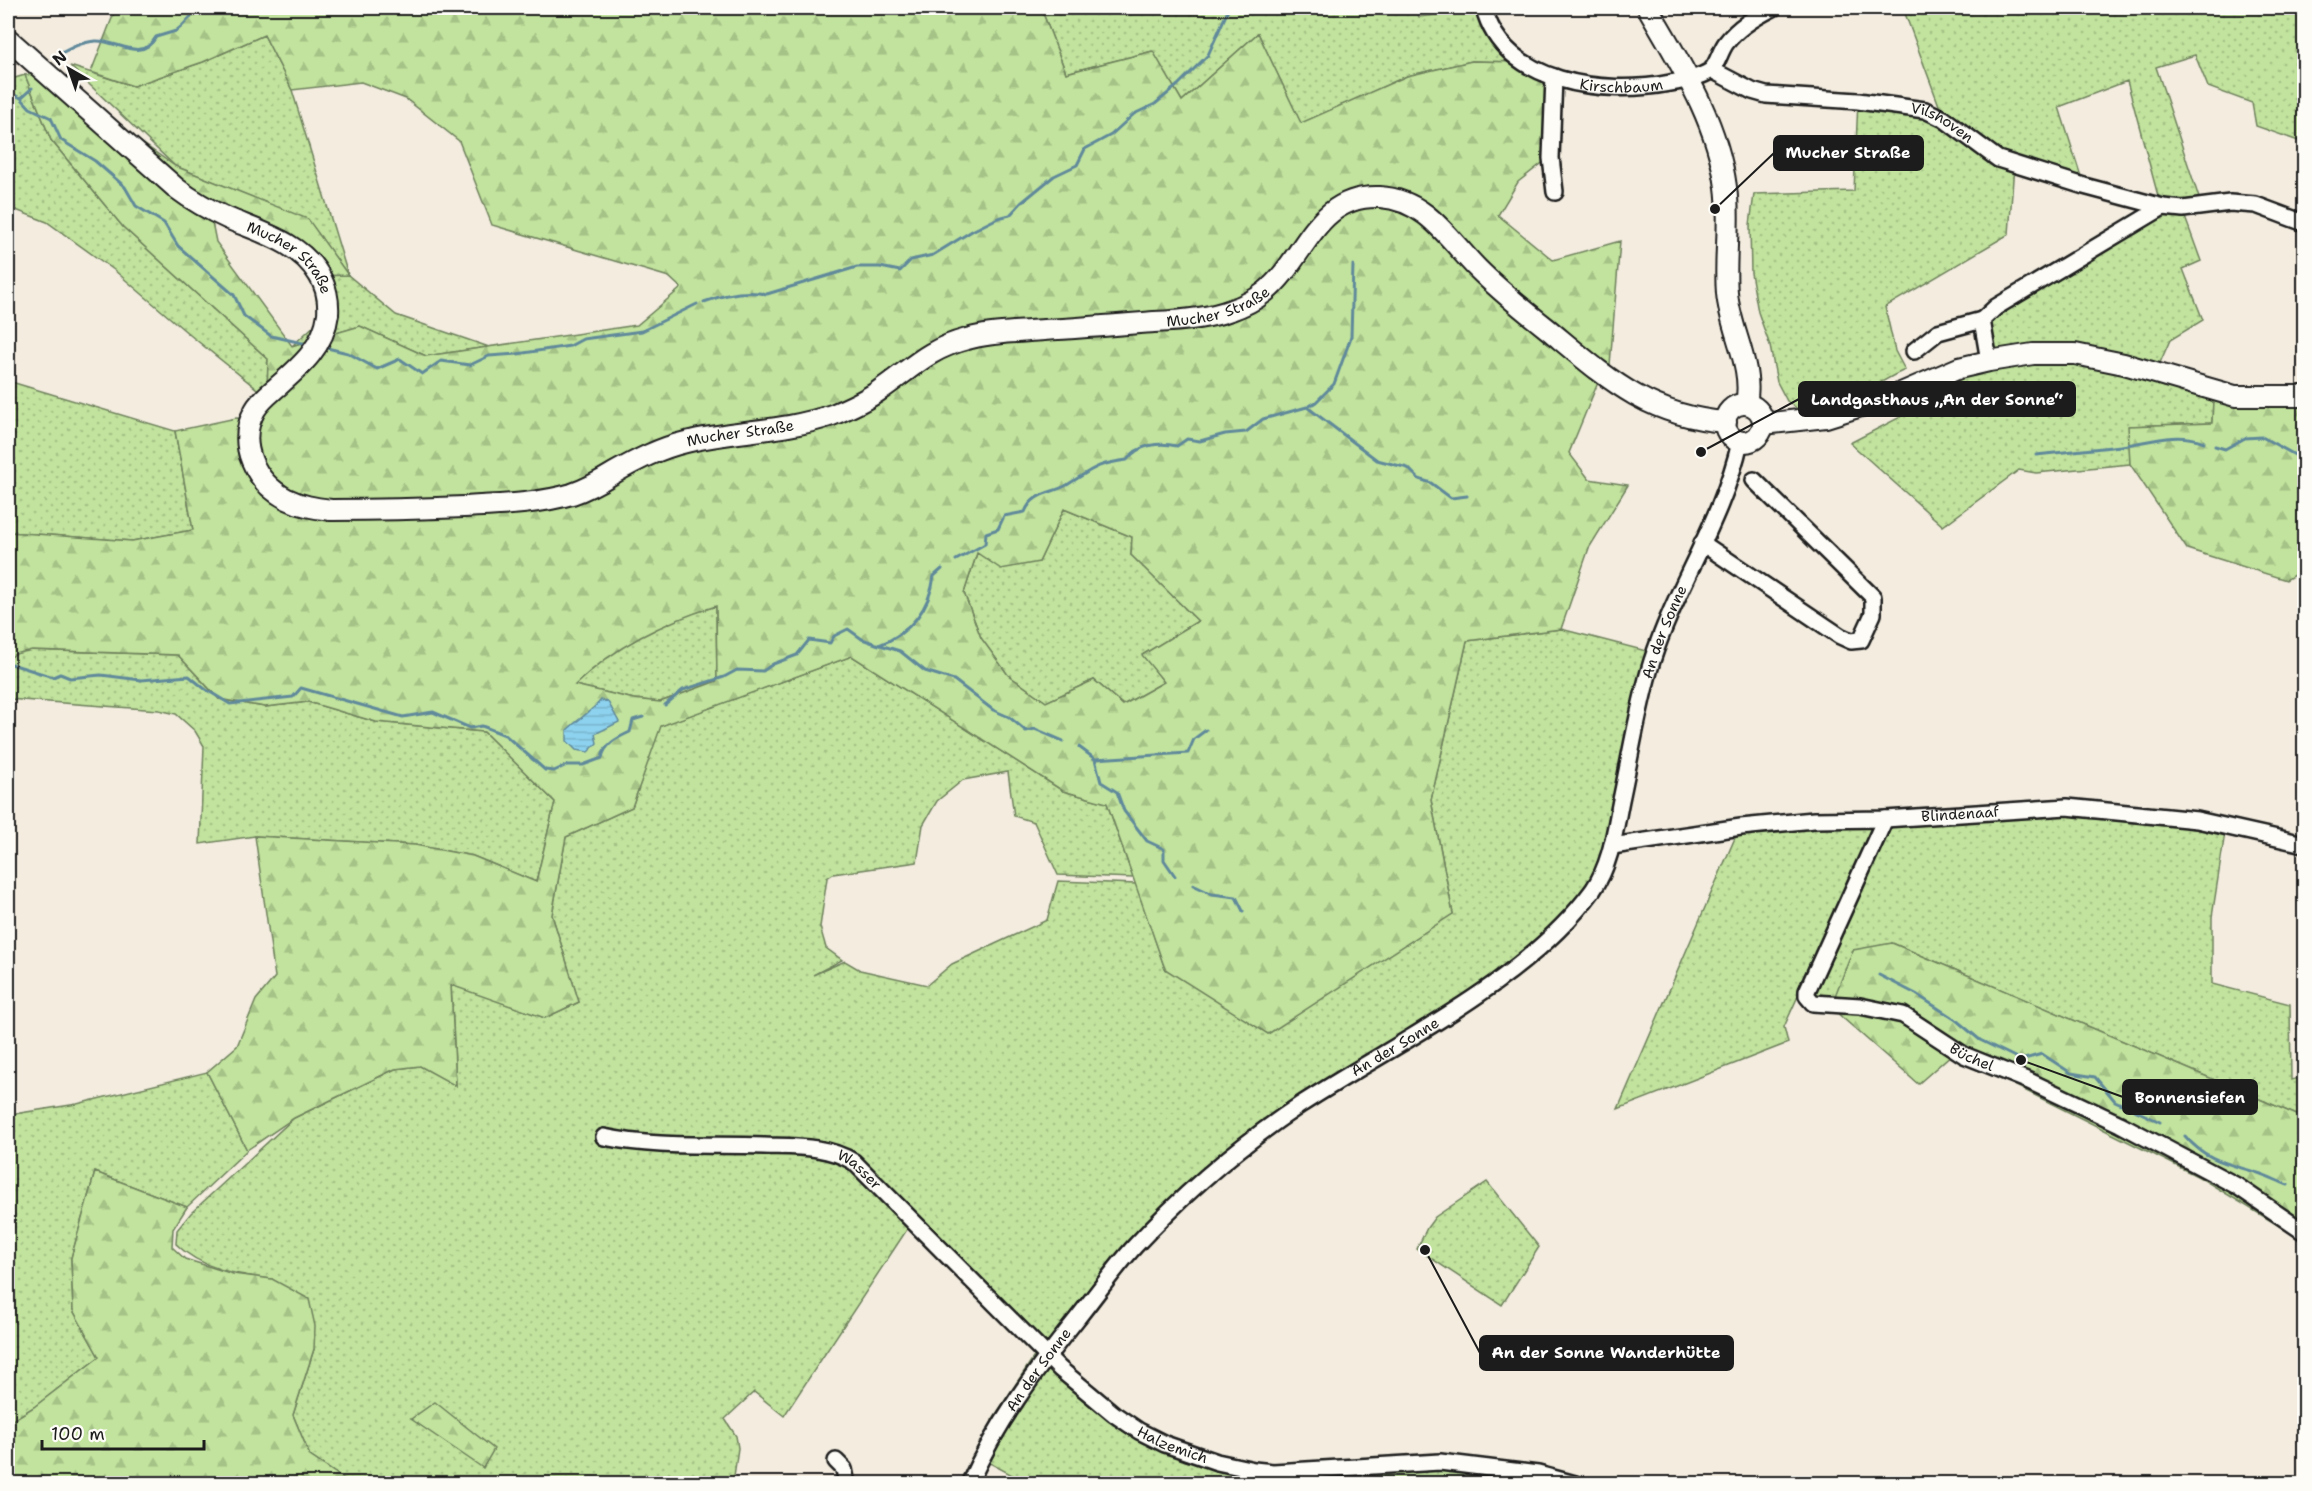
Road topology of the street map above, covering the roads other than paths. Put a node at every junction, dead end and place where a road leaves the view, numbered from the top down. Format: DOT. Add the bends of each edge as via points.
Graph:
graph roads {
  1 [pos="1484,8"];
  2 [pos="1648,8"];
  3 [pos="1773,8"];
  4 [pos="8,39"];
  5 [pos="1712,70"];
  6 [pos="1554,77"];
  7 [pos="1689,79"];
  8 [pos="1555,192"];
  9 [pos="2163,207"];
  10 [pos="2304,223"];
  11 [pos="1982,320"];
  12 [pos="1914,351"];
  13 [pos="1989,361"];
  14 [pos="2304,396"];
  15 [pos="1746,404"];
  16 [pos="1726,422"];
  17 [pos="1763,424"];
  18 [pos="1740,442"];
  19 [pos="1754,480"];
  20 [pos="1702,543"];
  21 [pos="1885,819"];
  22 [pos="2304,844"];
  23 [pos="1612,846"];
  24 [pos="604,1137"];
  25 [pos="2304,1232"];
  26 [pos="1047,1356"];
  27 [pos="836,1461"];
  28 [pos="846,1484"];
  29 [pos="969,1484"];
  30 [pos="1575,1484"];
  1 -- 6 [label="street, Kirschbaum" via="1491,29 1507,48"];
  2 -- 7 [label="main road"];
  3 -- 5 [label="street" via="1734,33"];
  4 -- 16 [label="main road, Mucher Straße" via="176,188 206,208 293,248 319,274 328,310 319,343 307,360 258,405 248,428 249,455 258,474 270,488 306,507 331,510 485,506 572,494 668,447 787,427 853,407 921,358 958,341 1001,333 1170,321 1226,312 1267,291 1328,215 1345,204 1369,198 1394,200 1424,212 1478,270 1618,386 1673,413"];
  5 -- 7 [label="street"];
  5 -- 9 [label="street, Vilshoven" via="1752,92 1766,95 1925,110 1944,119 1998,159"];
  6 -- 7 [label="street, Kirschbaum" via="1616,88"];
  6 -- 8 [label="street" via="1551,158"];
  7 -- 15 [label="main road" via="1717,141 1726,188 1727,293 1748,379"];
  9 -- 10 [label="street, Vilshoven" via="2256,205"];
  9 -- 11 [label="street" via="1996,307"];
  11 -- 12 [label="street" via="1938,333"];
  11 -- 13 [label="street"];
  13 -- 14 [label="main road" via="2033,354 2075,354 2235,396"];
  13 -- 17 [label="main road" via="1959,368 1860,408 1826,417"];
  15 -- 16 [label="main road" via="1732,409"];
  15 -- 17 [label="main road" via="1756,408"];
  16 -- 18 [label="main road" via="1729,435"];
  17 -- 18 [label="main road" via="1758,436"];
  18 -- 20 [label="street, An der Sonne" via="1730,482"];
  19 -- 20 [label="street" via="1873,597 1873,614 1861,640 1840,636"];
  20 -- 23 [label="street, An der Sonne" via="1652,660"];
  21 -- 22 [label="street, Blindenaaf" via="2082,807 2197,820"];
  21 -- 23 [label="street, Blindenaaf" via="1741,827"];
  21 -- 25 [label="street, Büchel" via="1807,991 1810,999 1818,1005 1860,1006 1902,1015 1964,1055 2120,1124 2237,1186"];
  23 -- 26 [label="street, An der Sonne" via="1593,890 1519,964 1464,1004 1297,1107 1214,1171 1134,1248"];
  24 -- 26 [label="street, Wasser" via="629,1142 808,1148 841,1154 854,1162"];
  26 -- 29 [label="street, An der Sonne" via="986,1446"];
  26 -- 30 [label="street, Halzemich" via="1138,1431 1226,1465 1273,1472 1440,1462 1538,1474"];
  27 -- 28 [label="street" via="844,1469"];
}
